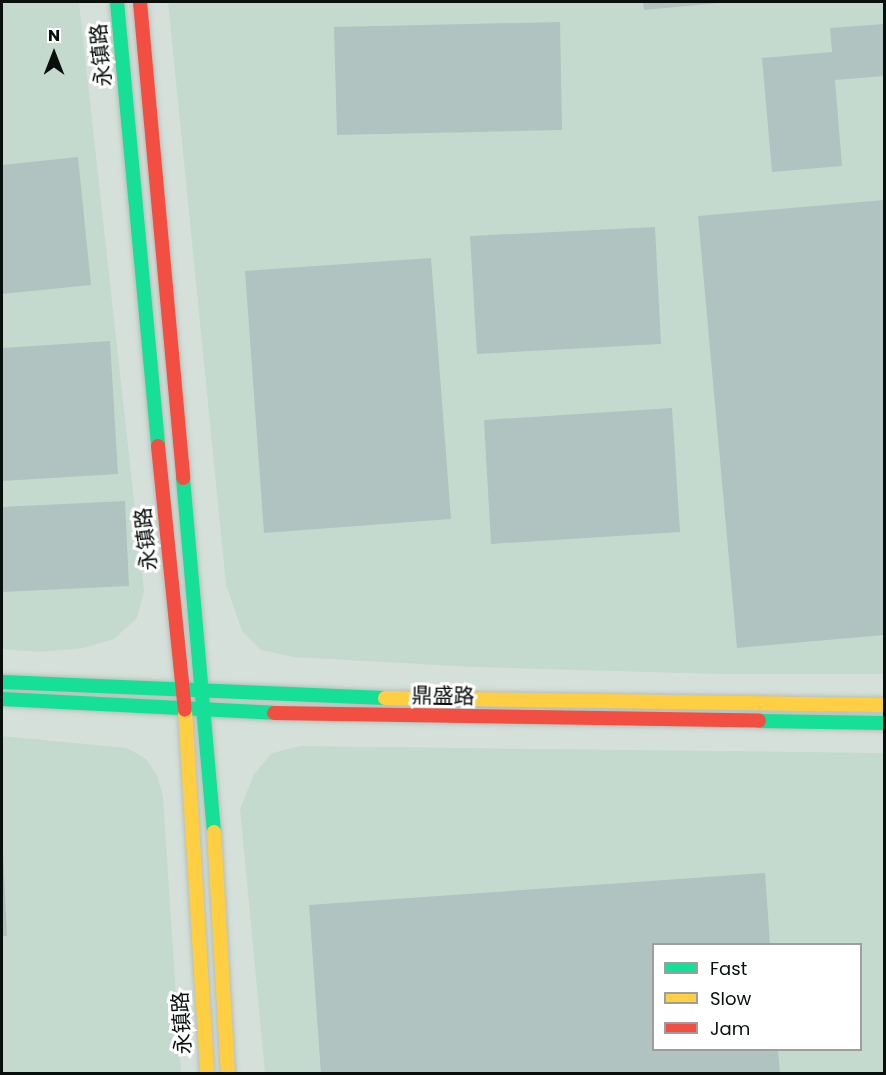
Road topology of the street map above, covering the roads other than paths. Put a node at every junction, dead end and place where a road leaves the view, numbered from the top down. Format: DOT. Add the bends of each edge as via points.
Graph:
graph roads {
  1 [pos="117,2"];
  2 [pos="140,2"];
  3 [pos="2,682"];
  4 [pos="182,692"];
  5 [pos="205,693"];
  6 [pos="2,699"];
  7 [pos="885,705"];
  8 [pos="184,710"];
  9 [pos="206,711"];
  10 [pos="885,723"];
  11 [pos="207,1074"];
  12 [pos="228,1074"];
  1 -- 4 [label="street, 永镇路" via="133,205"];
  2 -- 5 [label="street, 永镇路" via="156,206"];
  3 -- 4 [label="street, 鼎盛路"];
  4 -- 5 [label="street, 鼎盛路"];
  4 -- 8 [label="street, 永镇路"];
  5 -- 7 [label="street, 鼎盛路" via="680,705"];
  5 -- 9 [label="street, 永镇路"];
  6 -- 8 [label="street, 鼎盛路"];
  8 -- 9 [label="street, 鼎盛路"];
  8 -- 11 [label="street, 永镇路"];
  9 -- 10 [label="street, 鼎盛路"];
  9 -- 12 [label="street, 永镇路"];
}
